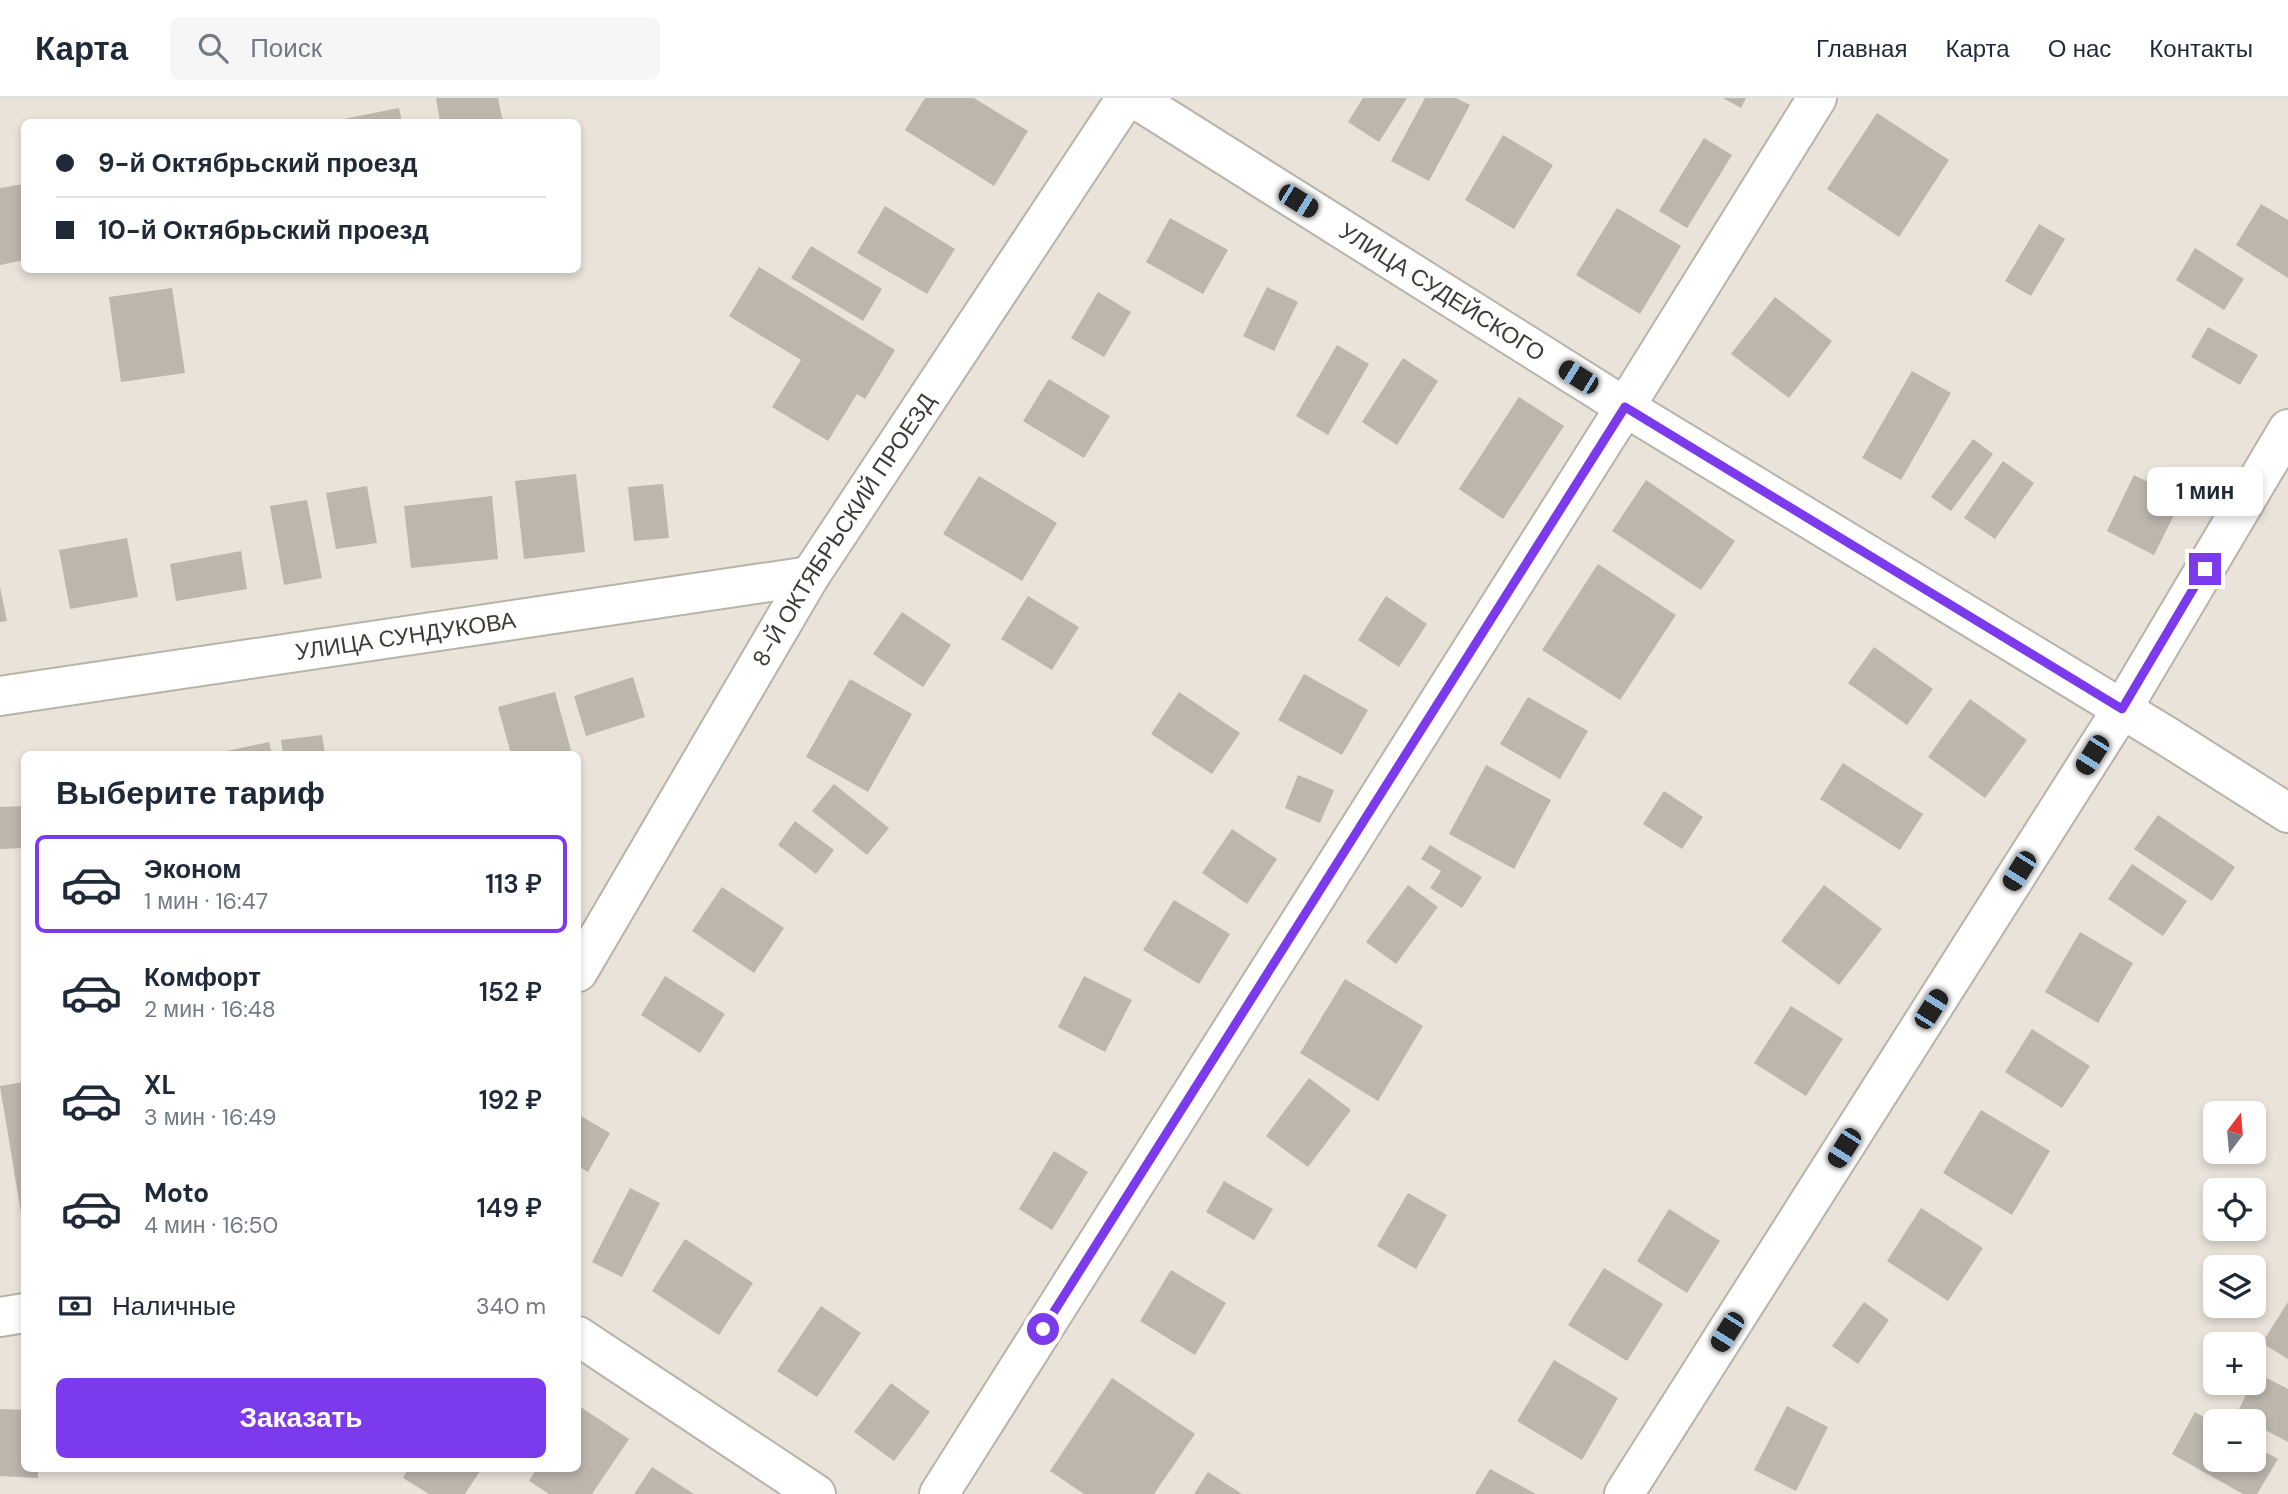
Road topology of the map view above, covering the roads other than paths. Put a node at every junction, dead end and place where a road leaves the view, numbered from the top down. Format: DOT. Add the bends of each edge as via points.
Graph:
graph roads {
  1 [pos="1126,98"];
  2 [pos="1134,98"];
  3 [pos="1817,98"];
  4 [pos="1625,407"];
  5 [pos="2288,429"];
  6 [pos="810,576"];
  7 [pos="0,696"];
  8 [pos="2122,709"];
  9 [pos="2288,813"];
  10 [pos="581,967"];
  11 [pos="21,1314"];
  12 [pos="0,1317"];
  13 [pos="581,1338"];
  14 [pos="816,1494"];
  15 [pos="939,1494"];
  16 [pos="1624,1494"];
  1 -- 6 [label="street, 8-Й ОКТЯБРЬСКИЙ ПРОЕЗД"];
  2 -- 4 [label="street, УЛИЦА СУДЕЙСКОГО"];
  3 -- 4 [label="street"];
  4 -- 8 [label="street, УЛИЦА СУДЕЙСКОГО"];
  4 -- 15 [label="street"];
  5 -- 8 [label="street"];
  6 -- 7 [label="street, УЛИЦА СУНДУКОВА"];
  6 -- 10 [label="street, 8-Й ОКТЯБРЬСКИЙ ПРОЕЗД"];
  8 -- 9 [label="street, УЛИЦА СУДЕЙСКОГО"];
  8 -- 16 [label="street"];
  11 -- 12 [label="street"];
  13 -- 14 [label="street"];
}
